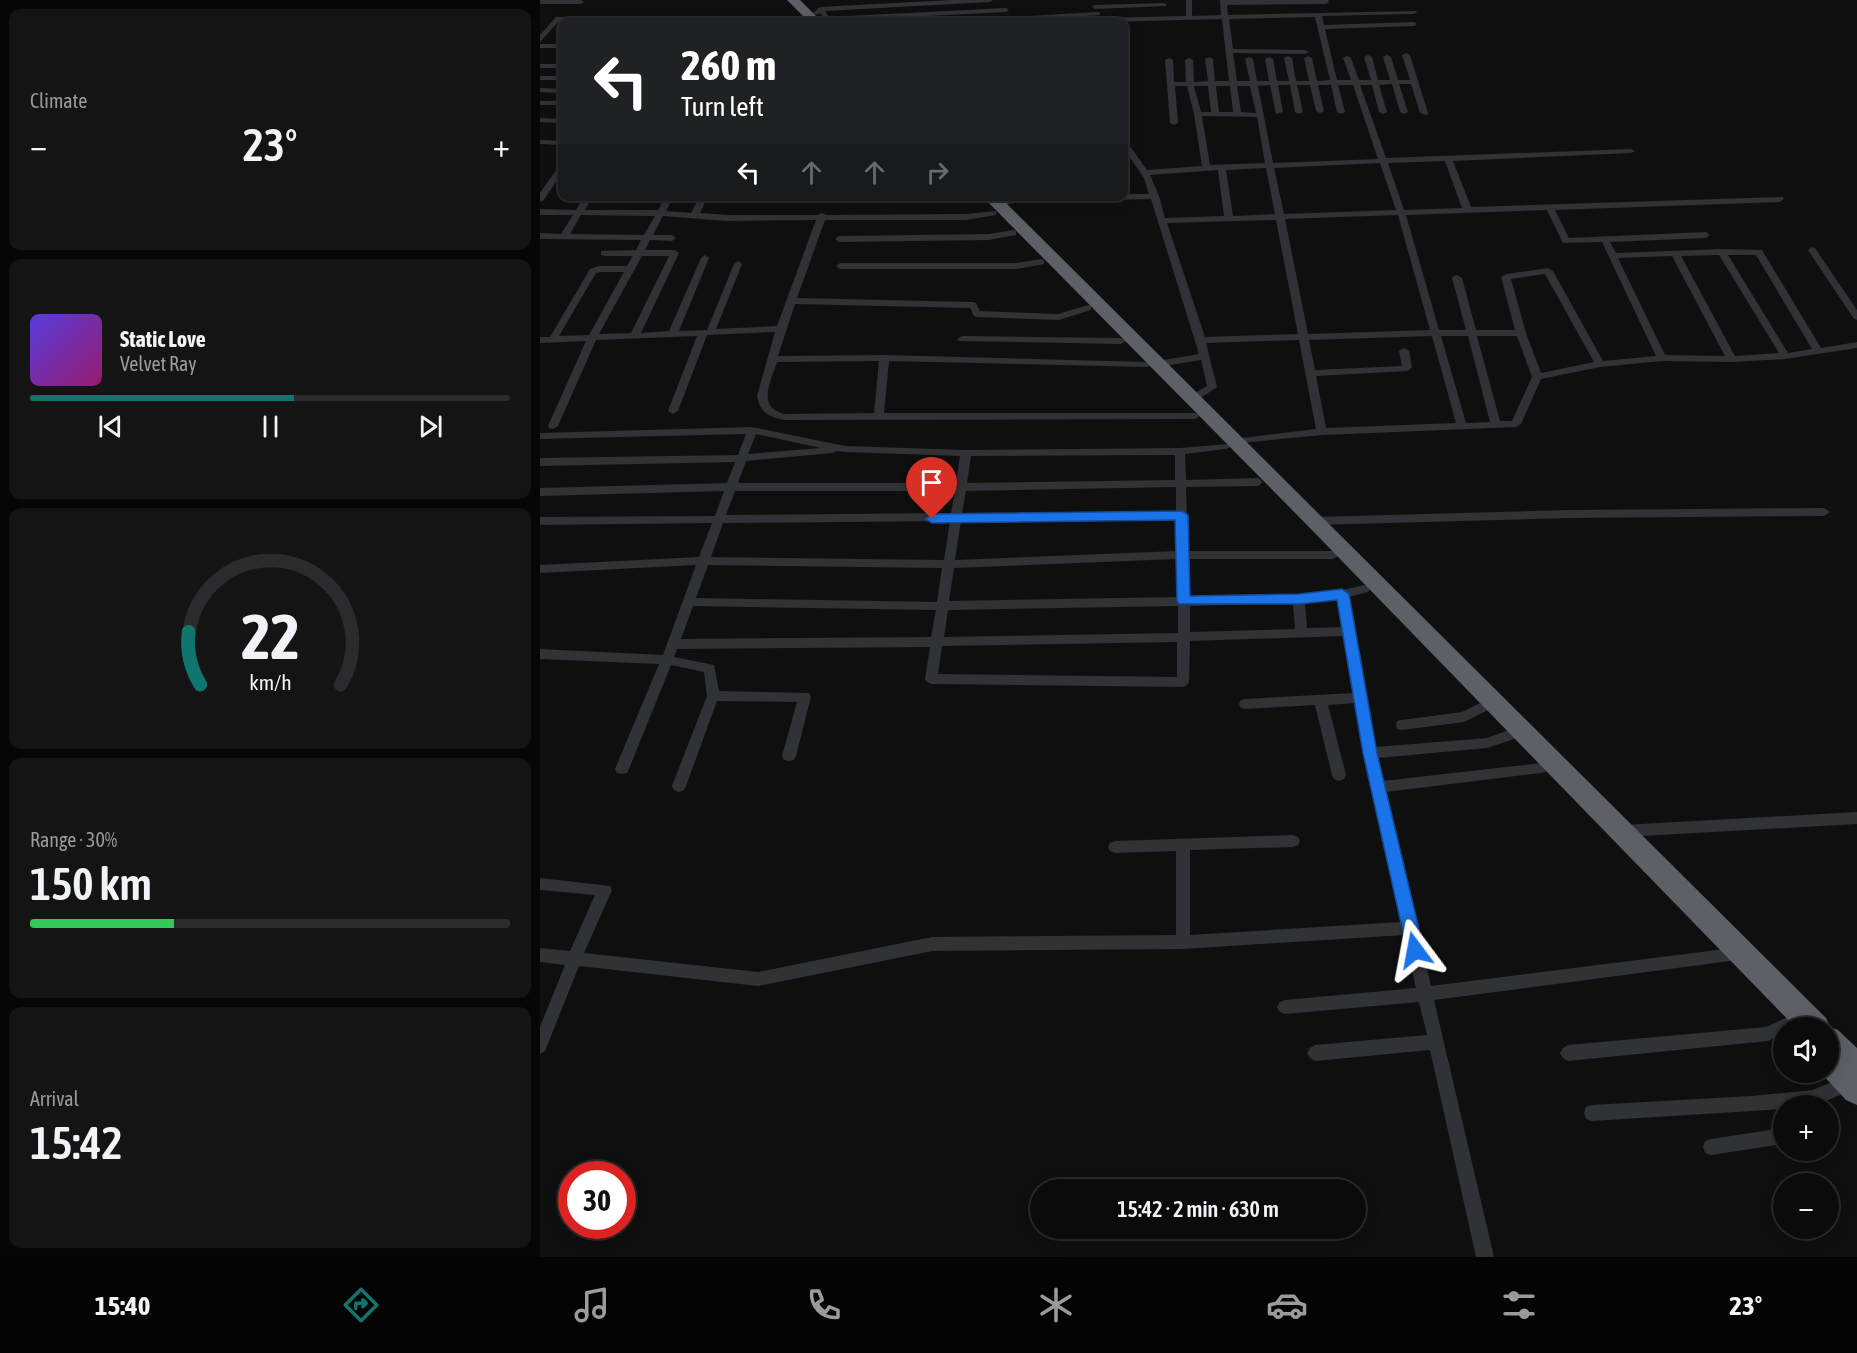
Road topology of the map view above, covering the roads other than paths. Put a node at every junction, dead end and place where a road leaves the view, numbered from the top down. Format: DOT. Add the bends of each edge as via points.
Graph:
graph roads {
  1 [pos="786,0"];
  2 [pos="793,0"];
  3 [pos="990,0"];
  4 [pos="997,0"];
  5 [pos="1189,0"];
  6 [pos="1325,0"];
  7 [pos="1281,1"];
  8 [pos="540,2"];
  9 [pos="581,2"];
  10 [pos="1223,2"];
  11 [pos="1164,5"];
  12 [pos="1006,10"];
  13 [pos="1414,12"];
  14 [pos="1097,13"];
  15 [pos="1318,15"];
  16 [pos="558,18"];
  17 [pos="814,18"];
  18 [pos="848,18"];
  19 [pos="1011,18"];
  20 [pos="1044,18"];
  21 [pos="1189,18"];
  22 [pos="1224,18"];
  23 [pos="1414,24"];
  24 [pos="1320,27"];
  25 [pos="549,30"];
  26 [pos="558,30"];
  27 [pos="540,40"];
  28 [pos="540,46"];
  29 [pos="558,46"];
  30 [pos="1228,51"];
  31 [pos="1406,55"];
  32 [pos="1368,57"];
  33 [pos="1387,57"];
  34 [pos="1288,58"];
  35 [pos="1347,58"];
  36 [pos="1209,59"];
  37 [pos="1249,59"];
  38 [pos="1269,59"];
  39 [pos="1169,60"];
  40 [pos="1189,60"];
  41 [pos="540,66"];
  42 [pos="558,66"];
  43 [pos="540,78"];
  44 [pos="558,78"];
  45 [pos="1373,82"];
  46 [pos="1394,82"];
  47 [pos="1414,82"];
  48 [pos="1314,83"];
  49 [pos="1333,83"];
  50 [pos="1354,83"];
  51 [pos="1171,84"];
  52 [pos="1211,84"];
  53 [pos="1232,84"];
  54 [pos="1253,84"];
  55 [pos="1273,84"];
  56 [pos="1293,84"];
  57 [pos="1190,85"];
  58 [pos="540,90"];
  59 [pos="558,91"];
  60 [pos="540,103"];
  61 [pos="558,104"];
  62 [pos="1320,111"];
  63 [pos="1279,112"];
  64 [pos="1299,112"];
  65 [pos="1341,112"];
  66 [pos="1383,112"];
  67 [pos="1404,112"];
  68 [pos="1424,113"];
  69 [pos="1198,114"];
  70 [pos="1215,114"];
  71 [pos="1237,114"];
  72 [pos="1260,115"];
  73 [pos="540,120"];
  74 [pos="551,121"];
  75 [pos="558,121"];
  76 [pos="1174,123"];
  77 [pos="546,128"];
  78 [pos="540,142"];
  79 [pos="558,143"];
  80 [pos="1128,149"];
  81 [pos="1631,152"];
  82 [pos="1448,159"];
  83 [pos="1383,162"];
  84 [pos="1270,167"];
  85 [pos="1206,168"];
  86 [pos="1222,168"];
  87 [pos="1146,173"];
  88 [pos="558,174"];
  89 [pos="1155,196"];
  90 [pos="1128,197"];
  91 [pos="540,199"];
  92 [pos="1780,200"];
  93 [pos="586,201"];
  94 [pos="667,201"];
  95 [pos="702,201"];
  96 [pos="612,202"];
  97 [pos="989,202"];
  98 [pos="1550,207"];
  99 [pos="1467,209"];
  100 [pos="540,212"];
  101 [pos="579,212"];
  102 [pos="604,212"];
  103 [pos="1401,212"];
  104 [pos="661,213"];
  105 [pos="694,216"];
  106 [pos="822,216"];
  107 [pos="1280,218"];
  108 [pos="1229,219"];
  109 [pos="1162,221"];
  110 [pos="1013,233"];
  111 [pos="1706,235"];
  112 [pos="540,236"];
  113 [pos="564,236"];
  114 [pos="649,237"];
  115 [pos="672,238"];
  116 [pos="1604,238"];
  117 [pos="839,239"];
  118 [pos="1812,250"];
  119 [pos="604,252"];
  120 [pos="1722,252"];
  121 [pos="639,253"];
  122 [pos="1675,253"];
  123 [pos="1612,256"];
  124 [pos="705,258"];
  125 [pos="1041,262"];
  126 [pos="738,264"];
  127 [pos="840,266"];
  128 [pos="630,269"];
  129 [pos="1457,278"];
  130 [pos="793,301"];
  131 [pos="1088,308"];
  132 [pos="1857,317"];
  133 [pos="781,329"];
  134 [pos="1472,332"];
  135 [pos="706,333"];
  136 [pos="1435,333"];
  137 [pos="1521,333"];
  138 [pos="672,335"];
  139 [pos="634,337"];
  140 [pos="1303,337"];
  141 [pos="592,338"];
  142 [pos="553,339"];
  143 [pos="962,339"];
  144 [pos="540,340"];
  145 [pos="1201,340"];
  146 [pos="1121,341"];
  147 [pos="1857,345"];
  148 [pos="1404,351"];
  149 [pos="1818,351"];
  150 [pos="1205,356"];
  151 [pos="1785,356"];
  152 [pos="773,358"];
  153 [pos="884,358"];
  154 [pos="1662,358"];
  155 [pos="1732,359"];
  156 [pos="1600,364"];
  157 [pos="1151,365"];
  158 [pos="1310,373"];
  159 [pos="1537,377"];
  160 [pos="1194,408"];
  161 [pos="673,411"];
  162 [pos="879,418"];
  163 [pos="1496,424"];
  164 [pos="553,426"];
  165 [pos="1462,426"];
  166 [pos="752,430"];
  167 [pos="1322,432"];
  168 [pos="540,436"];
  169 [pos="1229,444"];
  170 [pos="845,449"];
  171 [pos="1180,451"];
  172 [pos="966,453"];
  173 [pos="741,458"];
  174 [pos="540,462"];
  175 [pos="1258,482"];
  176 [pos="1181,483"];
  177 [pos="730,487"];
  178 [pos="960,487"];
  179 [pos="540,492"];
  180 [pos="1824,512"];
  181 [pos="1182,515"];
  182 [pos="719,518"];
  183 [pos="955,519"];
  184 [pos="540,521"];
  185 [pos="1315,521"];
  186 [pos="1183,555"];
  187 [pos="1333,555"];
  188 [pos="702,561"];
  189 [pos="949,564"];
  190 [pos="540,569"];
  191 [pos="1353,592"];
  192 [pos="1299,599"];
  193 [pos="1184,601"];
  194 [pos="688,602"];
  195 [pos="943,606"];
  196 [pos="1347,631"];
  197 [pos="1301,633"];
  198 [pos="1183,638"];
  199 [pos="937,643"];
  200 [pos="673,644"];
  201 [pos="540,654"];
  202 [pos="667,660"];
  203 [pos="713,696"];
  204 [pos="1360,699"];
  205 [pos="1320,700"];
  206 [pos="1245,704"];
  207 [pos="1482,707"];
  208 [pos="1402,725"];
  209 [pos="1509,735"];
  210 [pos="1370,753"];
  211 [pos="789,756"];
  212 [pos="1541,768"];
  213 [pos="622,770"];
  214 [pos="1339,775"];
  215 [pos="679,786"];
  216 [pos="1378,787"];
  217 [pos="1857,818"];
  218 [pos="1621,831"];
  219 [pos="1293,841"];
  220 [pos="1183,844"];
  221 [pos="1115,847"];
  222 [pos="540,884"];
  223 [pos="1410,928"];
  224 [pos="1183,942"];
  225 [pos="540,955"];
  226 [pos="1725,956"];
  227 [pos="574,957"];
  228 [pos="1425,994"];
  229 [pos="1285,1007"];
  230 [pos="1786,1017"];
  231 [pos="1805,1017"];
  232 [pos="1773,1032"];
  233 [pos="1436,1042"];
  234 [pos="540,1046"];
  235 [pos="1316,1053"];
  236 [pos="1568,1053"];
  237 [pos="1839,1057"];
  238 [pos="1839,1068"];
  239 [pos="1854,1080"];
  240 [pos="1827,1095"];
  241 [pos="1773,1103"];
  242 [pos="1592,1113"];
  243 [pos="1773,1138"];
  244 [pos="1711,1148"];
  245 [pos="1485,1257"];
  1 -- 17 [label="highway"];
  2 -- 17 [label="highway"];
  3 -- 17 [label="street"];
  4 -- 12 [label="street"];
  5 -- 21 [label="street"];
  6 -- 7 [label="street"];
  7 -- 10 [label="street"];
  8 -- 9 [label="street"];
  10 -- 22 [label="street"];
  11 -- 14 [label="street"];
  12 -- 18 [label="street"];
  12 -- 19 [label="street"];
  13 -- 15 [label="street"];
  14 -- 20 [label="street"];
  14 -- 21 [label="street"];
  15 -- 22 [label="street"];
  15 -- 24 [label="street"];
  16 -- 25 [label="street"];
  21 -- 22 [label="street"];
  22 -- 30 [label="street"];
  23 -- 24 [label="street"];
  24 -- 49 [label="street"];
  25 -- 26 [label="street"];
  25 -- 27 [label="street"];
  28 -- 29 [label="street"];
  30 -- 48 [label="street" via="1306,55"];
  30 -- 53 [label="street"];
  31 -- 47 [label="street"];
  32 -- 45 [label="street"];
  33 -- 46 [label="street"];
  34 -- 56 [label="street"];
  35 -- 50 [label="street"];
  36 -- 52 [label="street"];
  37 -- 54 [label="street"];
  38 -- 55 [label="street"];
  39 -- 51 [label="street"];
  40 -- 57 [label="street"];
  41 -- 42 [label="street"];
  43 -- 44 [label="street"];
  45 -- 46 [label="street"];
  45 -- 50 [label="street"];
  45 -- 66 [label="street"];
  46 -- 47 [label="street"];
  46 -- 67 [label="street"];
  47 -- 68 [label="street"];
  48 -- 49 [label="street"];
  48 -- 56 [label="street"];
  48 -- 62 [label="street"];
  49 -- 50 [label="street"];
  49 -- 65 [label="street"];
  50 -- 83 [label="street"];
  51 -- 57 [label="street"];
  51 -- 76 [label="street"];
  52 -- 53 [label="street"];
  52 -- 57 [label="street"];
  52 -- 70 [label="street"];
  53 -- 54 [label="street"];
  53 -- 71 [label="street"];
  54 -- 55 [label="street"];
  54 -- 72 [label="street"];
  55 -- 56 [label="street"];
  55 -- 63 [label="street"];
  56 -- 64 [label="street"];
  57 -- 69 [label="street"];
  58 -- 59 [label="street"];
  60 -- 61 [label="street"];
  69 -- 70 [label="street"];
  69 -- 85 [label="street"];
  70 -- 71 [label="street"];
  71 -- 72 [label="street"];
  72 -- 84 [label="street"];
  73 -- 74 [label="street"];
  74 -- 75 [label="street"];
  74 -- 77 [label="street"];
  78 -- 79 [label="street"];
  80 -- 87 [label="street"];
  81 -- 82 [label="street"];
  82 -- 83 [label="street"];
  82 -- 99 [label="street"];
  83 -- 84 [label="street"];
  83 -- 103 [label="street"];
  84 -- 86 [label="street"];
  84 -- 107 [label="street"];
  85 -- 86 [label="street"];
  85 -- 87 [label="street"];
  86 -- 108 [label="street"];
  87 -- 89 [label="street"];
  88 -- 91 [label="street"];
  89 -- 90 [label="street"];
  89 -- 109 [label="street"];
  92 -- 98 [label="street"];
  93 -- 101 [label="street"];
  94 -- 104 [label="street"];
  95 -- 105 [label="street"];
  96 -- 102 [label="street"];
  97 -- 106 [label="street" via="966,217"];
  97 -- 110 [label="highway"];
  97 -- 157 [label="highway"];
  98 -- 99 [label="street"];
  98 -- 116 [label="street" via="1566,241"];
  99 -- 103 [label="street"];
  100 -- 101 [label="street"];
  101 -- 102 [label="street"];
  101 -- 113 [label="street"];
  102 -- 104 [label="street"];
  103 -- 107 [label="street"];
  103 -- 136 [label="street"];
  104 -- 105 [label="street"];
  104 -- 114 [label="street"];
  105 -- 106 [label="street"];
  106 -- 130 [label="street"];
  107 -- 108 [label="street"];
  107 -- 140 [label="street"];
  108 -- 109 [label="street"];
  109 -- 145 [label="street"];
  110 -- 117 [label="street" via="989,237"];
  110 -- 125 [label="highway"];
  111 -- 116 [label="street"];
  112 -- 113 [label="street"];
  113 -- 114 [label="street"];
  114 -- 115 [label="street"];
  114 -- 121 [label="street"];
  116 -- 123 [label="street"];
  118 -- 132 [label="street"];
  119 -- 121 [label="street"];
  120 -- 122 [label="street"];
  120 -- 149 [label="street" via="1759,252"];
  120 -- 151 [label="street"];
  121 -- 128 [label="street"];
  121 -- 139 [label="street" via="675,253"];
  122 -- 123 [label="street"];
  122 -- 155 [label="street"];
  123 -- 154 [label="street"];
  124 -- 138 [label="street"];
  125 -- 127 [label="street" via="1017,267"];
  125 -- 131 [label="highway"];
  126 -- 135 [label="street"];
  128 -- 141 [label="street"];
  128 -- 142 [label="street" via="593,272"];
  129 -- 134 [label="street"];
  130 -- 131 [label="street" via="972,305 977,314 1059,318"];
  130 -- 133 [label="street"];
  131 -- 146 [label="highway"];
  133 -- 135 [label="street"];
  133 -- 152 [label="street"];
  134 -- 136 [label="street"];
  134 -- 137 [label="street"];
  134 -- 163 [label="street"];
  135 -- 138 [label="street"];
  135 -- 161 [label="street"];
  136 -- 140 [label="street"];
  136 -- 165 [label="street"];
  137 -- 156 [label="street" via="1506,277 1548,271"];
  137 -- 159 [label="street"];
  138 -- 139 [label="street"];
  139 -- 141 [label="street"];
  140 -- 145 [label="street"];
  140 -- 158 [label="street"];
  141 -- 142 [label="street"];
  141 -- 164 [label="street"];
  142 -- 144 [label="street"];
  143 -- 146 [label="street"];
  145 -- 150 [label="street"];
  146 -- 157 [label="highway"];
  147 -- 149 [label="street"];
  148 -- 158 [label="street" via="1404,369"];
  149 -- 151 [label="street"];
  150 -- 157 [label="street"];
  150 -- 160 [label="street" via="1212,387"];
  151 -- 155 [label="street"];
  152 -- 153 [label="street"];
  152 -- 162 [label="street" via="762,396 763,407 770,414"];
  153 -- 157 [label="street"];
  153 -- 162 [label="street"];
  154 -- 155 [label="street"];
  154 -- 156 [label="street"];
  156 -- 159 [label="street"];
  157 -- 160 [label="highway"];
  158 -- 167 [label="street"];
  159 -- 163 [label="street" via="1516,424"];
  160 -- 162 [label="street"];
  160 -- 169 [label="highway"];
  163 -- 165 [label="street"];
  165 -- 167 [label="street"];
  166 -- 168 [label="street"];
  166 -- 170 [label="street"];
  166 -- 173 [label="street"];
  167 -- 169 [label="street"];
  169 -- 171 [label="street"];
  169 -- 175 [label="highway"];
  169 -- 185 [label="highway"];
  170 -- 172 [label="street"];
  170 -- 173 [label="street"];
  171 -- 172 [label="street"];
  171 -- 176 [label="street"];
  172 -- 178 [label="street"];
  173 -- 174 [label="street"];
  173 -- 177 [label="street"];
  175 -- 176 [label="street"];
  175 -- 187 [label="highway"];
  176 -- 178 [label="street"];
  176 -- 181 [label="street"];
  177 -- 178 [label="street"];
  177 -- 179 [label="street"];
  177 -- 182 [label="street"];
  178 -- 183 [label="street"];
  180 -- 185 [label="street"];
  181 -- 183 [label="street"];
  181 -- 186 [label="street"];
  182 -- 183 [label="street"];
  182 -- 184 [label="street"];
  182 -- 188 [label="street"];
  183 -- 189 [label="street"];
  185 -- 218 [label="highway"];
  186 -- 187 [label="street"];
  186 -- 189 [label="street"];
  186 -- 193 [label="street"];
  187 -- 191 [label="highway"];
  188 -- 189 [label="street"];
  188 -- 190 [label="street"];
  188 -- 194 [label="street"];
  189 -- 195 [label="street"];
  191 -- 192 [label="street"];
  191 -- 196 [label="street"];
  191 -- 207 [label="highway"];
  192 -- 193 [label="street"];
  192 -- 197 [label="street"];
  193 -- 195 [label="street"];
  193 -- 198 [label="street"];
  194 -- 195 [label="street"];
  194 -- 200 [label="street"];
  195 -- 199 [label="street"];
  196 -- 197 [label="street"];
  196 -- 204 [label="street"];
  197 -- 198 [label="street"];
  198 -- 199 [label="street"];
  198 -- 199 [label="street" via="1183,682 931,679"];
  199 -- 200 [label="street"];
  200 -- 202 [label="street"];
  201 -- 202 [label="street"];
  202 -- 203 [label="street" via="710,668"];
  202 -- 213 [label="street"];
  203 -- 211 [label="street" via="805,697"];
  203 -- 215 [label="street"];
  204 -- 205 [label="street"];
  204 -- 210 [label="street"];
  205 -- 206 [label="street"];
  205 -- 214 [label="street"];
  207 -- 208 [label="street" via="1464,717"];
  207 -- 209 [label="highway"];
  209 -- 210 [label="street" via="1487,743"];
  209 -- 212 [label="highway"];
  210 -- 216 [label="street"];
  212 -- 216 [label="street"];
  212 -- 226 [label="highway"];
  216 -- 223 [label="street"];
  217 -- 218 [label="street"];
  218 -- 231 [label="highway"];
  219 -- 220 [label="street"];
  220 -- 221 [label="street"];
  220 -- 224 [label="street"];
  222 -- 227 [label="street" via="605,890"];
  223 -- 224 [label="street"];
  223 -- 228 [label="street"];
  224 -- 227 [label="street" via="932,944 758,979"];
  225 -- 227 [label="street"];
  226 -- 228 [label="street"];
  226 -- 230 [label="highway"];
  227 -- 234 [label="street"];
  228 -- 229 [label="street"];
  228 -- 233 [label="street"];
  232 -- 236 [label="street"];
  233 -- 235 [label="street"];
  233 -- 245 [label="street"];
  237 -- 239 [label="highway"];
  238 -- 239 [label="highway"];
  239 -- 240 [label="street"];
  241 -- 242 [label="street"];
  243 -- 244 [label="street"];
}
